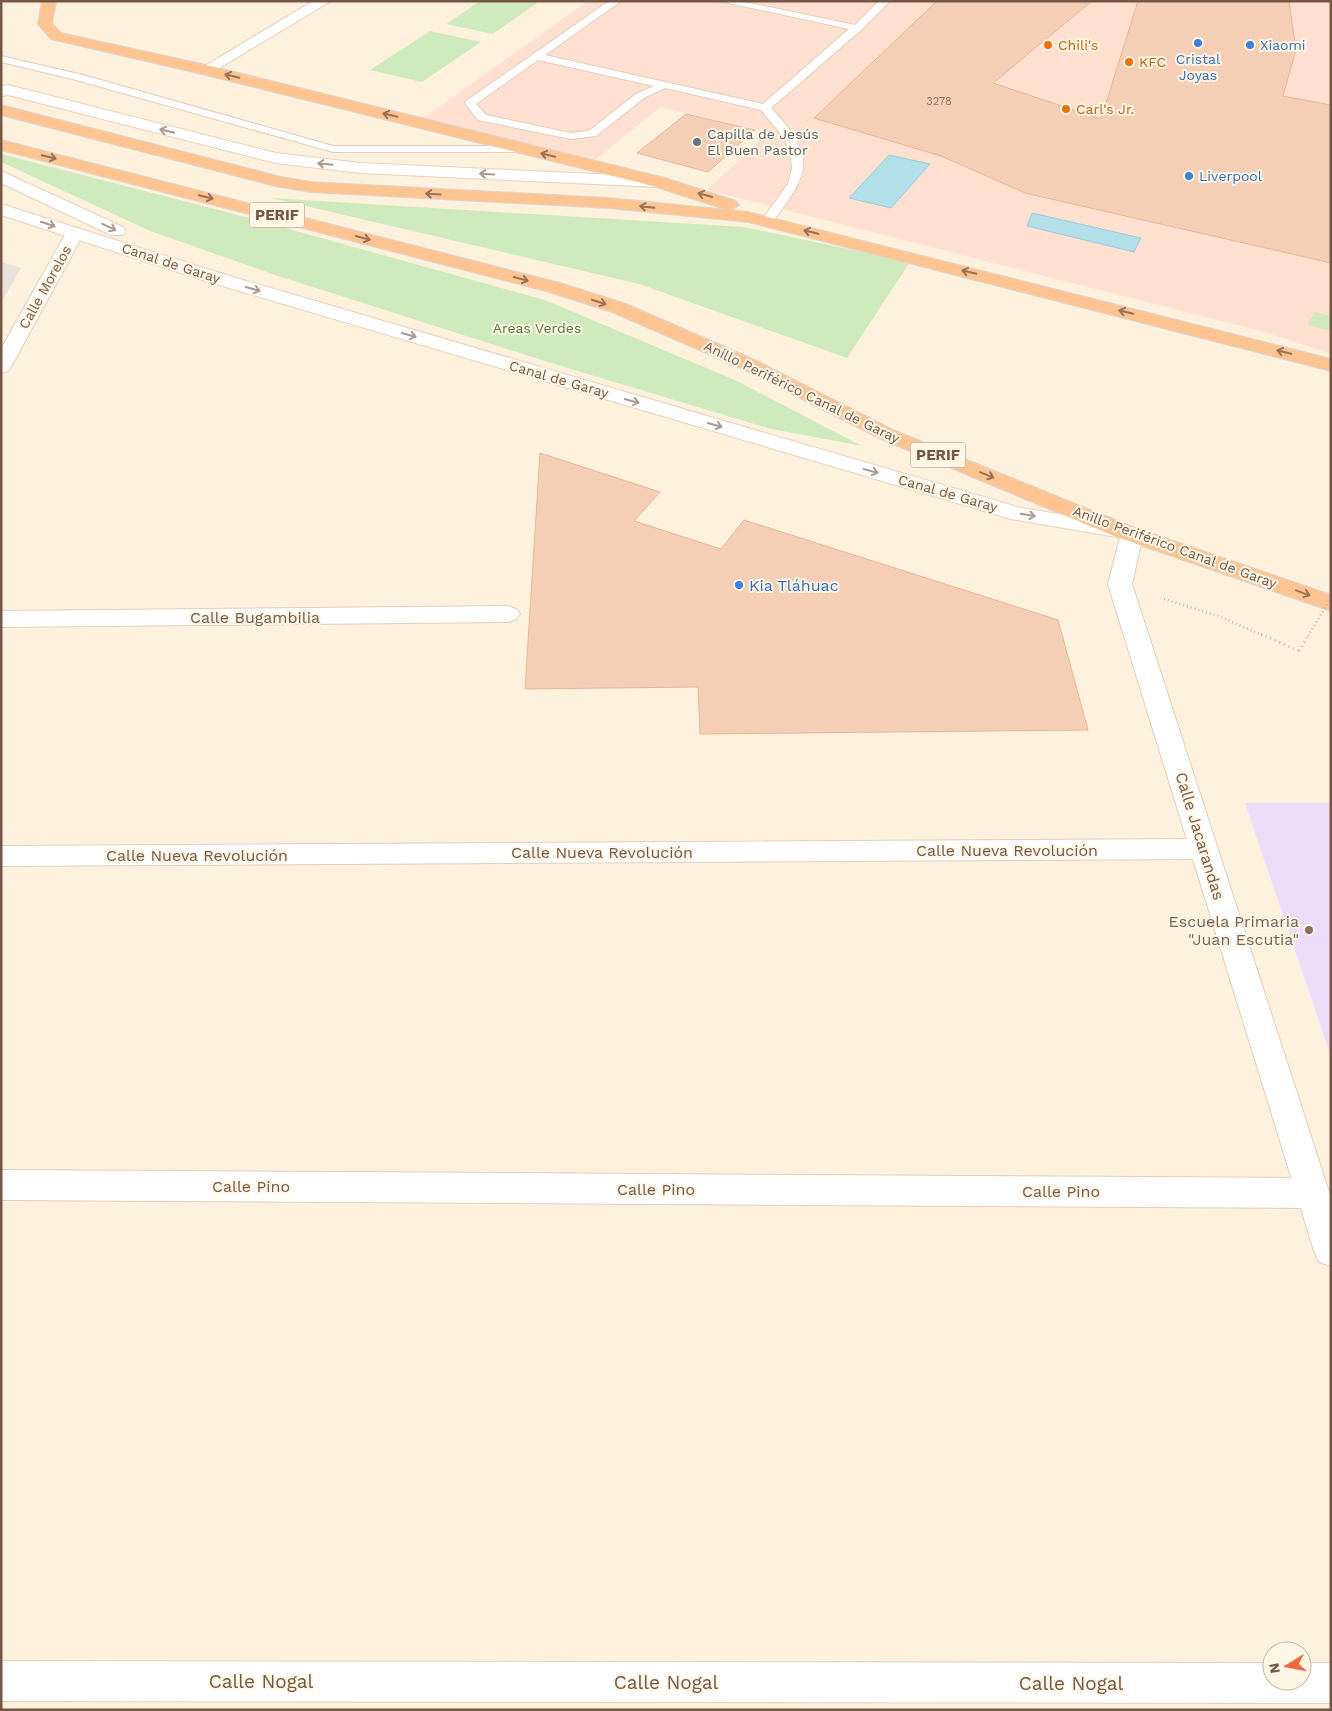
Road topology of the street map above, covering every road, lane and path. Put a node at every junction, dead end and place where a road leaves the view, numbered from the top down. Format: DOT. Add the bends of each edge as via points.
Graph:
graph roads {
  1 [pos="49,1"];
  2 [pos="324,1"];
  3 [pos="616,1"];
  4 [pos="724,1"];
  5 [pos="885,1"];
  6 [pos="857,28"];
  7 [pos="538,57"];
  8 [pos="1,60"];
  9 [pos="206,70"];
  10 [pos="664,85"];
  11 [pos="1,91"];
  12 [pos="765,108"];
  13 [pos="1,110"];
  14 [pos="1,145"];
  15 [pos="523,149"];
  16 [pos="1,176"];
  17 [pos="658,182"];
  18 [pos="1,209"];
  19 [pos="748,217"];
  20 [pos="767,221"];
  21 [pos="75,233"];
  22 [pos="216,278"];
  23 [pos="1331,365"];
  24 [pos="1,367"];
  25 [pos="1127,533"];
  26 [pos="1120,584"];
  27 [pos="1331,598"];
  28 [pos="1331,604"];
  29 [pos="508,614"];
  30 [pos="1,619"];
  31 [pos="1203,848"];
  32 [pos="1,856"];
  33 [pos="1,1185"];
  34 [pos="1312,1193"];
  35 [pos="1331,1251"];
  36 [pos="1,1681"];
  37 [pos="1331,1683"];
  1 -- 9 [label="highway" via="46,24 56,36"];
  2 -- 9 [label="street"];
  3 -- 7 [label="lane"];
  4 -- 6 [label="lane"];
  5 -- 6 [label="lane"];
  6 -- 12 [label="lane"];
  7 -- 10 [label="lane"];
  7 -- 10 [label="lane" via="470,103 482,118 571,136 592,134 640,96"];
  8 -- 15 [label="lane" via="79,77 334,149"];
  15 -- 9 [label="highway, one-way"];
  10 -- 12 [label="lane"];
  17 -- 11 [label="street, one-way" via="360,168 316,163 241,150 8,90"];
  12 -- 20 [label="lane" via="787,132 797,154 796,180"];
  19 -- 13 [label="highway, PERIF, one-way" via="609,203 342,190 281,182"];
  14 -- 25 [label="highway, Anillo Periférico Canal de Garay / PERIF, one-way" via="553,287 619,308 750,365 886,434"];
  17 -- 15 [label="highway, one-way"];
  16 -- 22 [label="street, one-way"];
  19 -- 17 [label="highway, one-way" via="718,198"];
  18 -- 21 [label="street, Canal de Garay, one-way"];
  19 -- 20 [label="highway, PERIF"];
  23 -- 20 [label="highway, PERIF, one-way"];
  21 -- 22 [label="street, Canal de Garay"];
  21 -- 24 [label="street, Calle Morelos"];
  22 -- 25 [label="street, Canal de Garay, one-way" via="1019,514"];
  25 -- 26 [label="street"];
  25 -- 28 [label="highway, Anillo Periférico Canal de Garay / PERIF, one-way"];
  26 -- 27 [label="path, bridge" via="1220,618 1299,651"];
  26 -- 31 [label="street, Calle Jacarandas"];
  29 -- 30 [label="street, Calle Bugambilia"];
  31 -- 32 [label="street, Calle Nueva Revolución"];
  31 -- 34 [label="street, Calle Jacarandas"];
  33 -- 34 [label="street, Calle Pino"];
  34 -- 35 [label="street, Calle Jacarandas"];
  36 -- 37 [label="street, Calle Nogal"];
}
